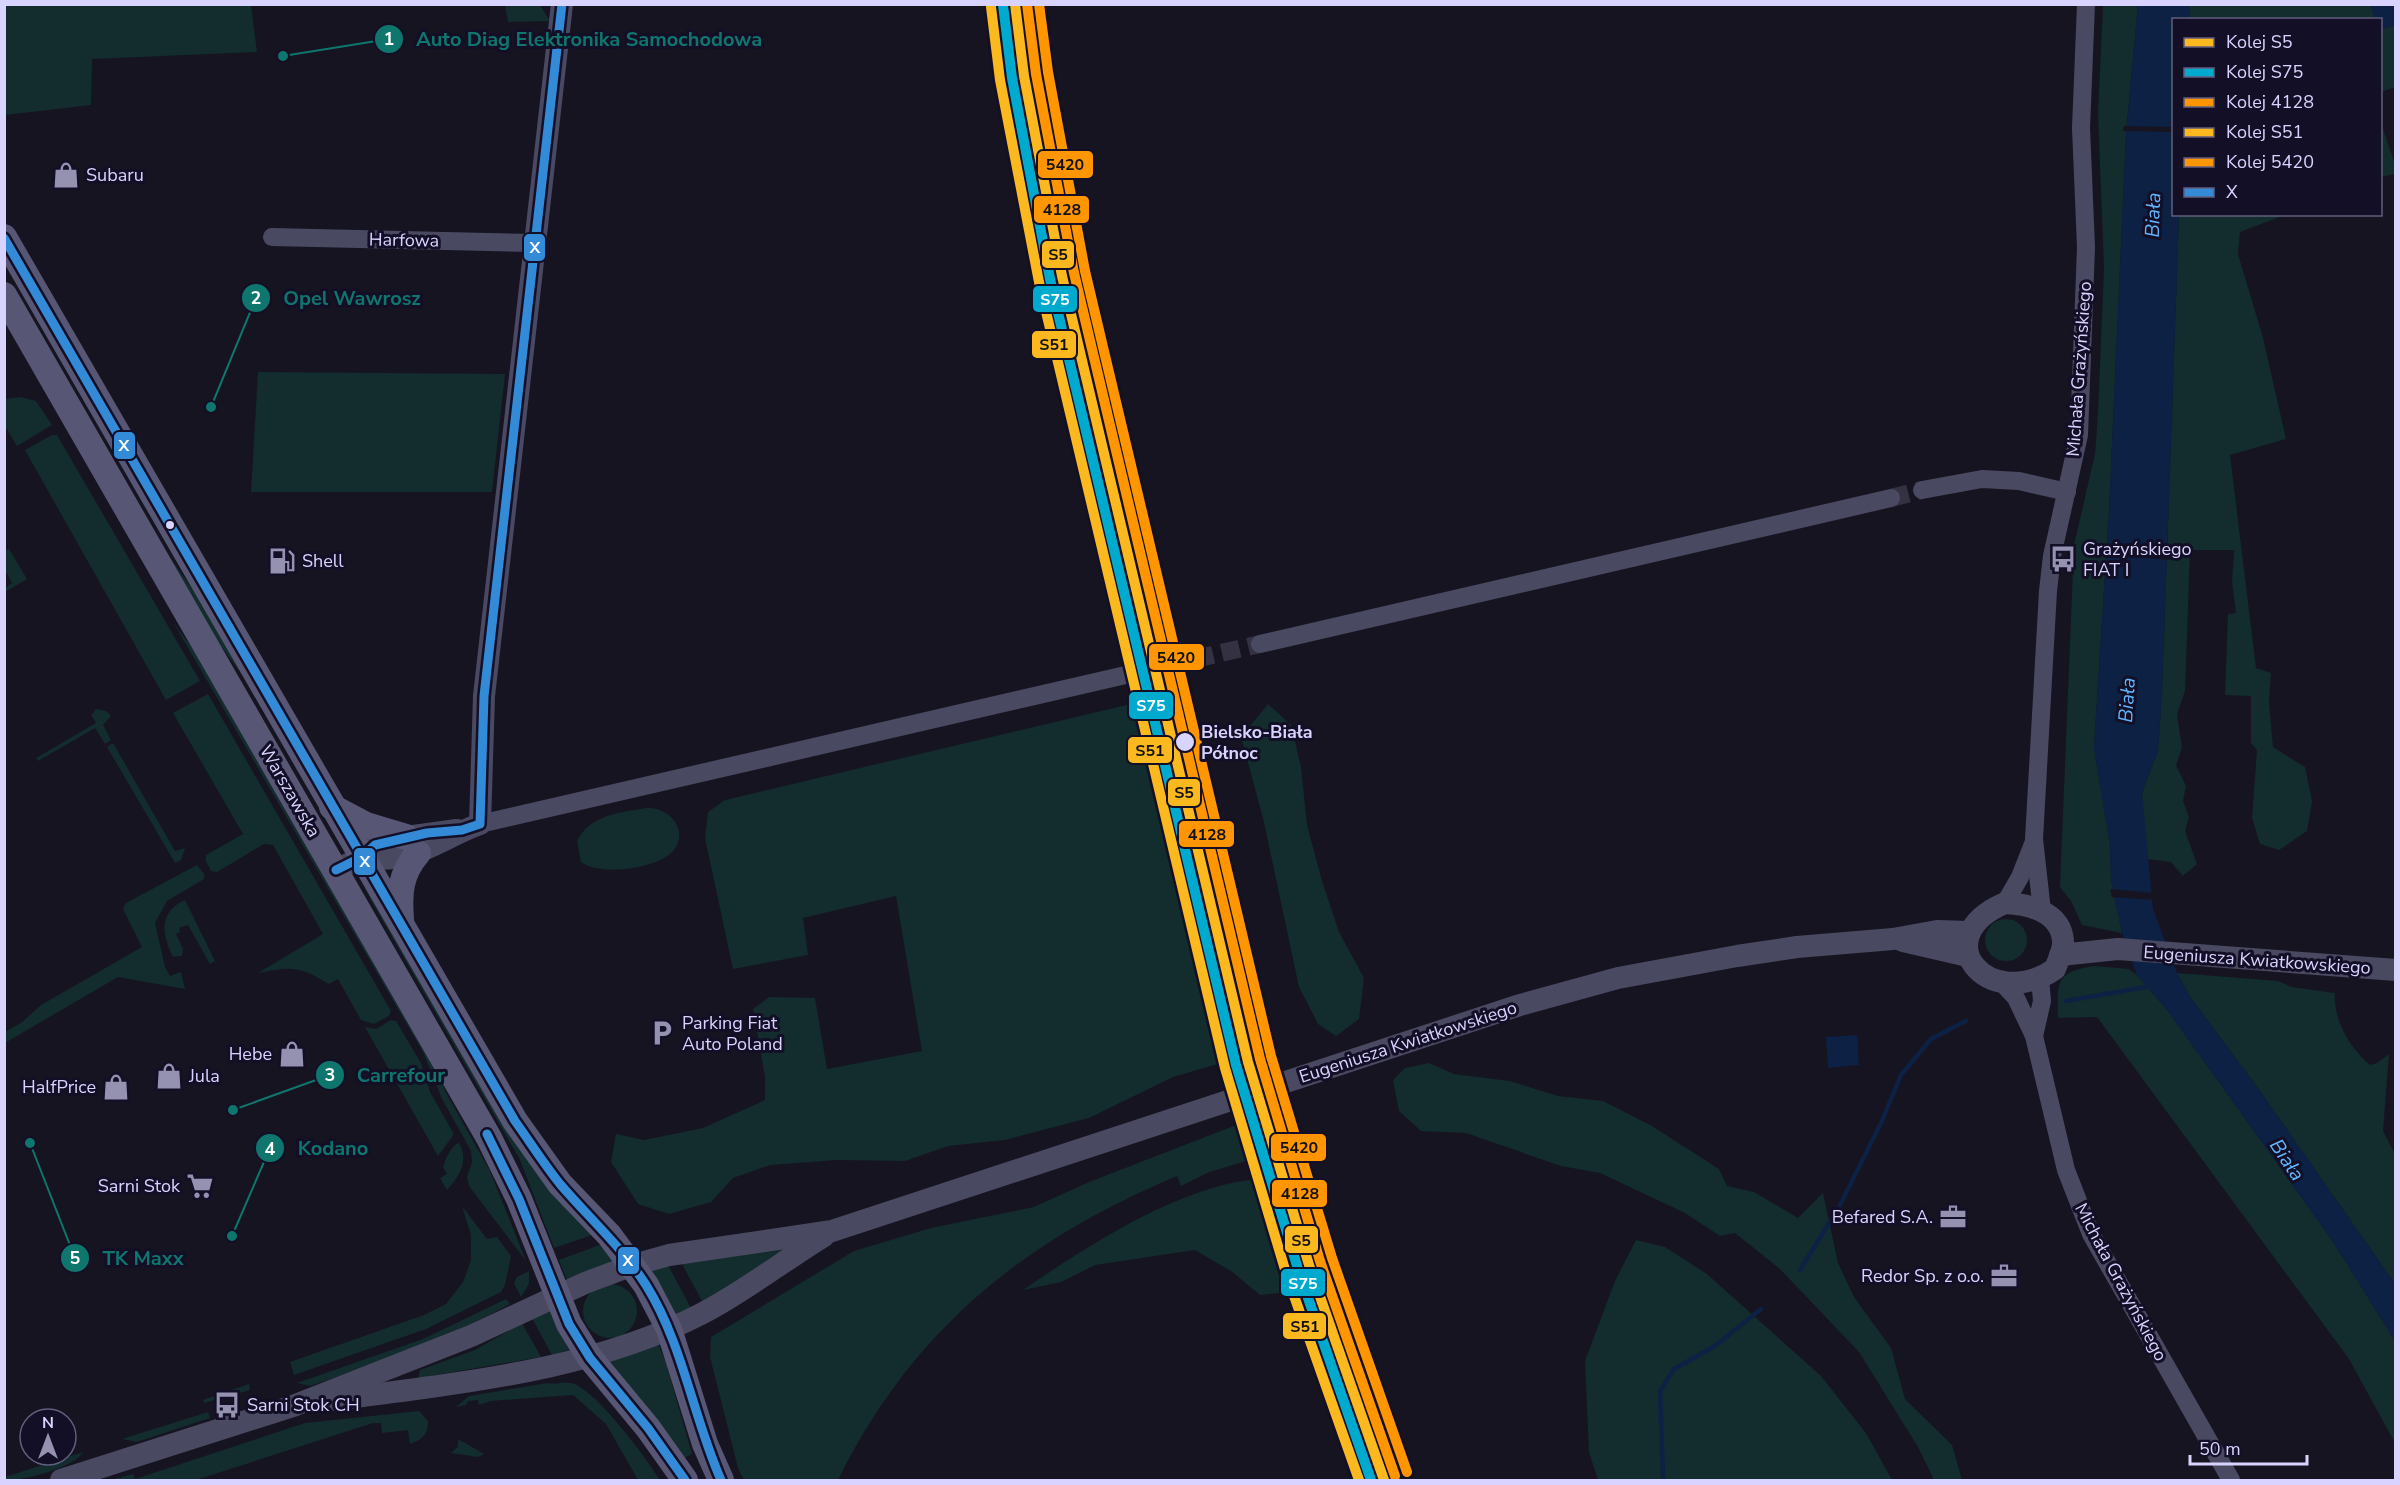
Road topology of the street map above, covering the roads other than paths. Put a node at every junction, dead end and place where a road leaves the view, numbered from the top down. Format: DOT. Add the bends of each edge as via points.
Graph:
graph roads {
  1 [pos="562,4"];
  2 [pos="2086,4"];
  3 [pos="4,237"];
  4 [pos="273,237"];
  5 [pos="535,243"];
  6 [pos="36,291"];
  7 [pos="7,304"];
  8 [pos="1922,490"];
  9 [pos="2067,492"];
  10 [pos="1891,498"];
  11 [pos="1260,644"];
  12 [pos="1143,671"];
  13 [pos="332,807"];
  14 [pos="471,827"];
  15 [pos="2034,840"];
  16 [pos="412,845"];
  17 [pos="362,857"];
  18 [pos="336,870"];
  19 [pos="2005,903"];
  20 [pos="2042,910"];
  21 [pos="401,927"];
  22 [pos="2061,931"];
  23 [pos="1969,932"];
  24 [pos="1893,939"];
  25 [pos="2118,949"];
  26 [pos="2060,955"];
  27 [pos="1968,956"];
  28 [pos="2396,970"];
  29 [pos="2040,978"];
  30 [pos="2003,984"];
  31 [pos="2034,1036"];
  32 [pos="832,1231"];
  33 [pos="633,1265"];
  34 [pos="557,1296"];
  35 [pos="703,1313"];
  36 [pos="669,1329"];
  37 [pos="590,1358"];
  38 [pos="412,1361"];
  39 [pos="684,1368"];
  40 [pos="422,1388"];
  41 [pos="293,1406"];
  42 [pos="61,1480"];
  43 [pos="685,1480"];
  44 [pos="721,1480"];
  45 [pos="2231,1480"];
  1 -- 5 [label="street"];
  2 -- 9 [label="street, Michała Grażyńskiego" via="2081,128 2086,247 2080,406"];
  3 -- 6 [label="main road, Warszawska"];
  4 -- 5 [label="street, Harfowa"];
  5 -- 14 [label="street"];
  6 -- 7 [label="street"];
  6 -- 13 [label="main road, Warszawska"];
  7 -- 18 [label="main road, Warszawska"];
  8 -- 9 [label="street" via="1982,479 2019,481"];
  9 -- 15 [label="street, Michała Grażyńskiego" via="2048,591"];
  10 -- 11 [label="street"];
  12 -- 14 [label="street"];
  13 -- 16 [label="main road"];
  13 -- 17 [label="main road, Warszawska"];
  14 -- 16 [label="street"];
  15 -- 19 [label="street, Michała Grażyńskiego"];
  15 -- 20 [label="street, Michała Grażyńskiego"];
  16 -- 17 [label="street" via="383,861"];
  16 -- 21 [label="main road" via="399,889"];
  17 -- 18 [label="street"];
  17 -- 21 [label="main road, Warszawska"];
  18 -- 34 [label="main road, Warszawska" via="489,1138 519,1199"];
  19 -- 20 [label="street" via="2024,903"];
  19 -- 23 [label="street" via="1976,920"];
  20 -- 22 [label="street"];
  21 -- 33 [label="main road, Warszawska" via="538,1157"];
  22 -- 25 [label="street, Eugeniusza Kwiatkowskiego"];
  22 -- 26 [label="street" via="2064,943"];
  23 -- 24 [label="street, Eugeniusza Kwiatkowskiego" via="1937,931"];
  23 -- 27 [label="street"];
  24 -- 27 [label="street, Eugeniusza Kwiatkowskiego"];
  24 -- 32 [label="street, Eugeniusza Kwiatkowskiego" via="1737,956 1618,978 1520,1005"];
  25 -- 26 [label="street, Eugeniusza Kwiatkowskiego"];
  25 -- 28 [label="street, Eugeniusza Kwiatkowskiego"];
  26 -- 29 [label="street" via="2055,969"];
  27 -- 30 [label="street" via="1977,969"];
  29 -- 30 [label="street" via="2029,983"];
  29 -- 31 [label="street, Michała Grażyńskiego" via="2042,1001"];
  30 -- 31 [label="street, Michała Grażyńskiego" via="2016,998"];
  31 -- 45 [label="street, Michała Grażyńskiego" via="2066,1170 2091,1234"];
  32 -- 33 [label="street, Eugeniusza Kwiatkowskiego" via="669,1255"];
  32 -- 35 [label="street, Eugeniusza Kwiatkowskiego"];
  33 -- 34 [label="street, Eugeniusza Kwiatkowskiego"];
  33 -- 36 [label="main road, Warszawska"];
  34 -- 37 [label="main road, Warszawska"];
  34 -- 38 [label="street"];
  35 -- 36 [label="street, Eugeniusza Kwiatkowskiego"];
  35 -- 39 [label="street, Eugeniusza Kwiatkowskiego" via="687,1342"];
  36 -- 37 [label="street, Eugeniusza Kwiatkowskiego"];
  36 -- 39 [label="main road"];
  37 -- 40 [label="street"];
  37 -- 43 [label="main road"];
  38 -- 40 [label="street" via="412,1377"];
  38 -- 41 [label="street"];
  39 -- 44 [label="main road" via="705,1444"];
  40 -- 41 [label="street"];
  41 -- 42 [label="street"];
}
